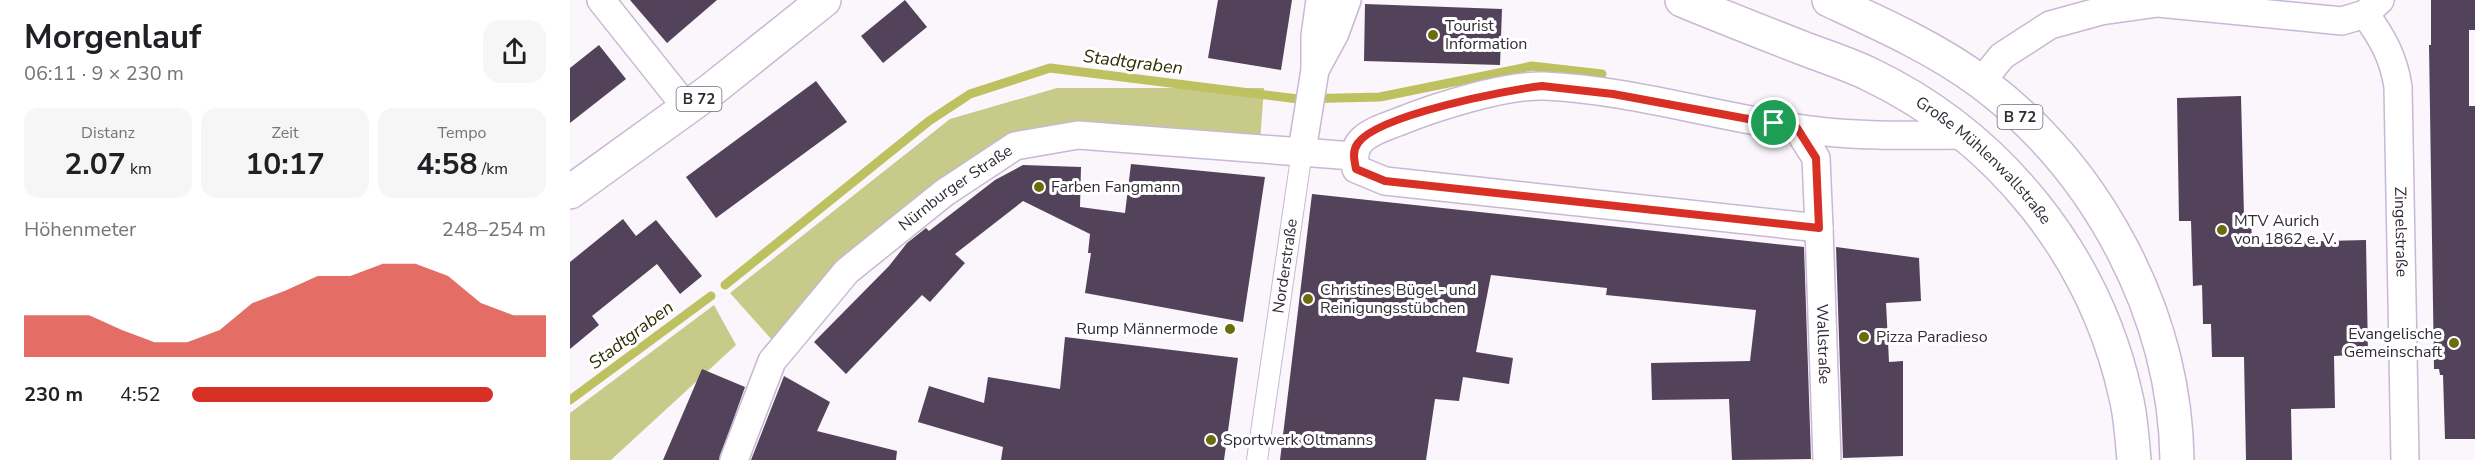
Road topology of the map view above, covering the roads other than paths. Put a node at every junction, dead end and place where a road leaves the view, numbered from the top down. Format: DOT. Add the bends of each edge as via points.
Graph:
graph roads {
  1 [pos="601,0"];
  2 [pos="824,0"];
  3 [pos="1320,0"];
  4 [pos="1347,0"];
  5 [pos="1829,0"];
  6 [pos="1702,2"];
  7 [pos="2374,6"];
  8 [pos="1315,73"];
  9 [pos="1981,82"];
  10 [pos="687,108"];
  11 [pos="1797,128"];
  12 [pos="1968,135"];
  13 [pos="1302,151"];
  14 [pos="1353,156"];
  15 [pos="570,192"];
  16 [pos="1819,228"];
  17 [pos="734,460"];
  18 [pos="1257,460"];
  19 [pos="1827,460"];
  20 [pos="2134,460"];
  21 [pos="2177,460"];
  22 [pos="2405,460"];
  1 -- 10 [label="street"];
  2 -- 10 [label="main road, B 72"];
  3 -- 8 [label="street, Norderstraße"];
  4 -- 8 [label="street, Norderstraße"];
  5 -- 9 [label="main road, B 72" via="1929,49"];
  6 -- 12 [label="main road, Große Mühlenwallstraße" via="1868,73 1919,101"];
  7 -- 9 [label="street, Zingelstraße" via="2342,21 2158,3 2101,11 2050,25 2002,56"];
  7 -- 22 [label="street, Zingelstraße" via="2396,68 2398,87"];
  8 -- 13 [label="street, Norderstraße"];
  9 -- 21 [label="main road, B 72" via="2059,156 2127,255 2147,300 2164,362 2177,435"];
  10 -- 15 [label="main road, B 72"];
  11 -- 12 [label="street" via="1918,136"];
  11 -- 14 [label="street" via="1624,96 1542,86 1505,90 1407,118 1359,142"];
  11 -- 16 [label="street, Wallstraße" via="1816,158"];
  12 -- 20 [label="main road, Große Mühlenwallstraße" via="2014,179 2064,244 2085,283 2108,338 2126,397"];
  13 -- 14 [label="street, Nürnburger Straße"];
  13 -- 17 [label="street, Nürnburger Straße" via="1078,135 1015,146 944,193 847,271 772,361"];
  13 -- 18 [label="street, Norderstraße"];
  14 -- 16 [label="street" via="1356,169 1385,181"];
  16 -- 19 [label="street, Wallstraße"];
}
